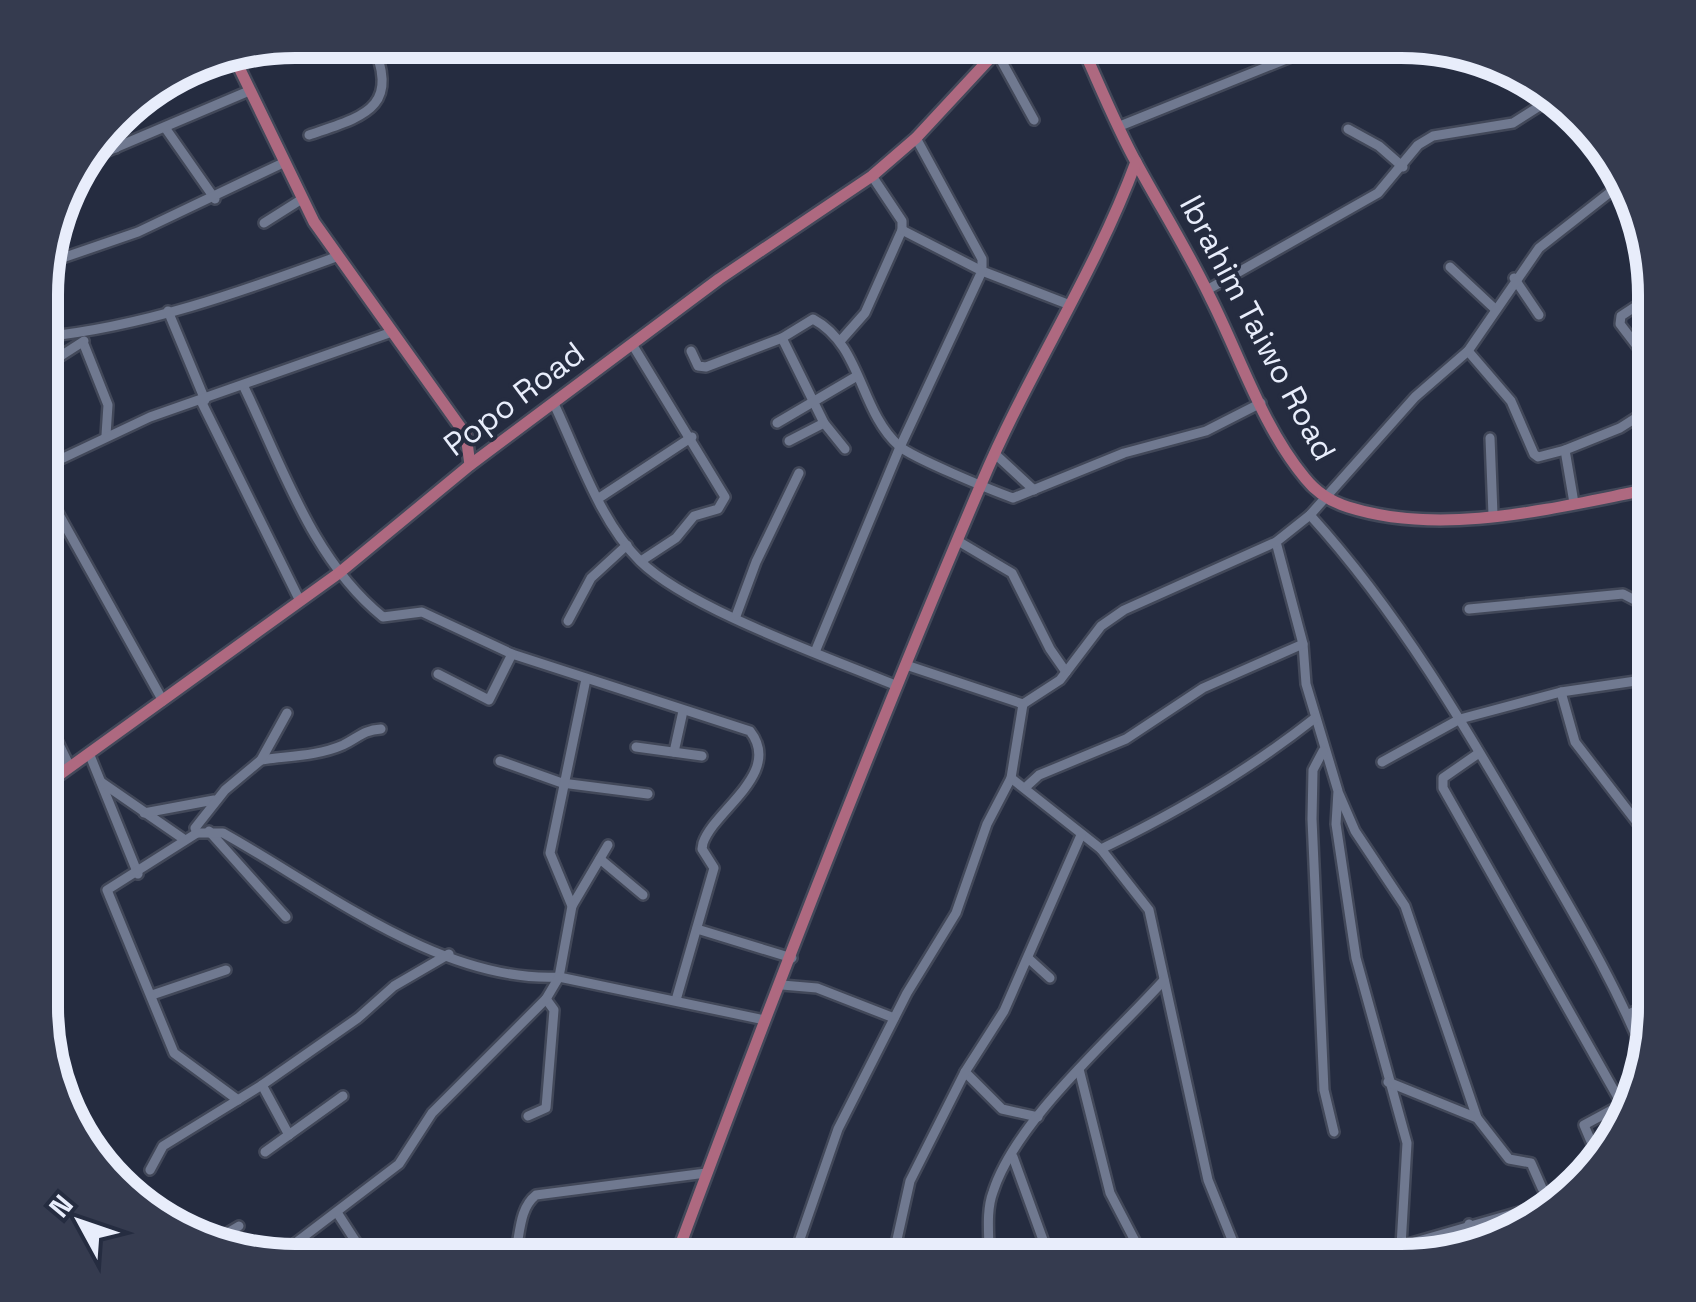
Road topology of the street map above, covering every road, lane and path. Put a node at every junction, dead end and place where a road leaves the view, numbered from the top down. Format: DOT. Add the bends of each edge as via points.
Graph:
graph roads {
  1 [pos="378,58"];
  2 [pos="990,58"];
  3 [pos="1000,58"];
  4 [pos="1088,58"];
  5 [pos="1290,58"];
  6 [pos="238,65"];
  7 [pos="249,91"];
  8 [pos="1542,104"];
  9 [pos="1034,120"];
  10 [pos="1120,126"];
  11 [pos="166,129"];
  12 [pos="1348,129"];
  13 [pos="309,135"];
  14 [pos="916,138"];
  15 [pos="113,143"];
  16 [pos="116,148"];
  17 [pos="106,152"];
  18 [pos="1136,162"];
  19 [pos="284,163"];
  20 [pos="1403,167"];
  21 [pos="872,176"];
  22 [pos="1614,189"];
  23 [pos="302,198"];
  24 [pos="215,199"];
  25 [pos="264,222"];
  26 [pos="902,230"];
  27 [pos="336,257"];
  28 [pos="61,258"];
  29 [pos="1450,268"];
  30 [pos="982,271"];
  31 [pos="1514,278"];
  32 [pos="1207,290"];
  33 [pos="1638,302"];
  34 [pos="1070,305"];
  35 [pos="1494,309"];
  36 [pos="168,311"];
  37 [pos="1539,314"];
  38 [pos="392,332"];
  39 [pos="58,337"];
  40 [pos="84,338"];
  41 [pos="782,338"];
  42 [pos="842,339"];
  43 [pos="632,344"];
  44 [pos="1638,348"];
  45 [pos="691,351"];
  46 [pos="1468,351"];
  47 [pos="58,357"];
  48 [pos="857,376"];
  49 [pos="244,385"];
  50 [pos="203,401"];
  51 [pos="1260,403"];
  52 [pos="814,405"];
  53 [pos="554,406"];
  54 [pos="1638,416"];
  55 [pos="777,423"];
  56 [pos="824,423"];
  57 [pos="466,434"];
  58 [pos="106,436"];
  59 [pos="692,438"];
  60 [pos="1490,438"];
  61 [pos="789,441"];
  62 [pos="499,444"];
  63 [pos="900,447"];
  64 [pos="845,449"];
  65 [pos="1565,450"];
  66 [pos="994,454"];
  67 [pos="58,460"];
  68 [pos="470,465"];
  69 [pos="799,473"];
  70 [pos="982,482"];
  71 [pos="1034,490"];
  72 [pos="1638,491"];
  73 [pos="1324,496"];
  74 [pos="599,498"];
  75 [pos="1574,503"];
  76 [pos="58,513"];
  77 [pos="1310,515"];
  78 [pos="1493,515"];
  79 [pos="958,541"];
  80 [pos="1276,542"];
  81 [pos="627,545"];
  82 [pos="641,562"];
  83 [pos="339,573"];
  84 [pos="1638,601"];
  85 [pos="300,602"];
  86 [pos="1469,609"];
  87 [pos="736,616"];
  88 [pos="568,621"];
  89 [pos="1303,644"];
  90 [pos="815,652"];
  91 [pos="512,654"];
  92 [pos="906,666"];
  93 [pos="1066,672"];
  94 [pos="438,674"];
  95 [pos="586,680"];
  96 [pos="1638,681"];
  97 [pos="897,686"];
  98 [pos="1561,692"];
  99 [pos="162,701"];
  100 [pos="1023,704"];
  101 [pos="682,711"];
  102 [pos="287,713"];
  103 [pos="1316,718"];
  104 [pos="1460,719"];
  105 [pos="381,729"];
  106 [pos="58,742"];
  107 [pos="636,747"];
  108 [pos="1324,750"];
  109 [pos="674,752"];
  110 [pos="89,753"];
  111 [pos="1479,753"];
  112 [pos="702,756"];
  113 [pos="261,760"];
  114 [pos="500,761"];
  115 [pos="1382,762"];
  116 [pos="70,767"];
  117 [pos="58,776"];
  118 [pos="1011,778"];
  119 [pos="101,782"];
  120 [pos="562,784"];
  121 [pos="1027,786"];
  122 [pos="1338,792"];
  123 [pos="648,794"];
  124 [pos="216,800"];
  125 [pos="144,813"];
  126 [pos="1638,824"];
  127 [pos="209,832"];
  128 [pos="197,833"];
  129 [pos="1081,835"];
  130 [pos="184,840"];
  131 [pos="608,845"];
  132 [pos="1101,849"];
  133 [pos="600,859"];
  134 [pos="138,874"];
  135 [pos="643,894"];
  136 [pos="572,906"];
  137 [pos="286,917"];
  138 [pos="697,929"];
  139 [pos="449,954"];
  140 [pos="792,958"];
  141 [pos="1028,958"];
  142 [pos="226,970"];
  143 [pos="560,977"];
  144 [pos="1050,978"];
  145 [pos="1164,980"];
  146 [pos="782,985"];
  147 [pos="152,994"];
  148 [pos="546,999"];
  149 [pos="676,1000"];
  150 [pos="1638,1009"];
  151 [pos="1628,1014"];
  152 [pos="894,1018"];
  153 [pos="765,1020"];
  154 [pos="1636,1035"];
  155 [pos="1080,1069"];
  156 [pos="965,1072"];
  157 [pos="1388,1082"];
  158 [pos="262,1085"];
  159 [pos="342,1096"];
  160 [pos="238,1100"];
  161 [pos="1618,1101"];
  162 [pos="1615,1109"];
  163 [pos="528,1116"];
  164 [pos="1038,1117"];
  165 [pos="1477,1118"];
  166 [pos="1334,1132"];
  167 [pos="289,1136"];
  168 [pos="1593,1146"];
  169 [pos="264,1152"];
  170 [pos="1012,1157"];
  171 [pos="150,1170"];
  172 [pos="706,1174"];
  173 [pos="1548,1193"];
  174 [pos="1524,1210"];
  175 [pos="1518,1212"];
  176 [pos="338,1214"];
  177 [pos="1470,1224"];
  178 [pos="238,1226"];
  179 [pos="1475,1232"];
  180 [pos="226,1234"];
  181 [pos="1409,1243"];
  182 [pos="296,1244"];
  183 [pos="357,1244"];
  184 [pos="519,1244"];
  185 [pos="681,1244"];
  186 [pos="798,1244"];
  187 [pos="896,1244"];
  188 [pos="990,1244"];
  189 [pos="1044,1244"];
  190 [pos="1137,1244"];
  191 [pos="1234,1244"];
  192 [pos="1401,1244"];
  1 -- 13 [label="street" via="378,100 362,116"];
  2 -- 14 [label="main road, Popo Road"];
  3 -- 9 [label="street"];
  4 -- 10 [label="main road, Ibrahim Taiwo Road"];
  5 -- 10 [label="street"];
  6 -- 7 [label="main road"];
  7 -- 11 [label="street"];
  7 -- 19 [label="main road"];
  8 -- 20 [label="street" via="1513,124 1433,136"];
  10 -- 18 [label="main road, Ibrahim Taiwo Road"];
  11 -- 16 [label="street"];
  11 -- 24 [label="street"];
  12 -- 20 [label="street"];
  14 -- 21 [label="main road, Popo Road"];
  14 -- 30 [label="street" via="982,259"];
  15 -- 16 [label="street"];
  16 -- 17 [label="street"];
  18 -- 32 [label="main road, Ibrahim Taiwo Road"];
  18 -- 34 [label="main road"];
  19 -- 23 [label="main road"];
  19 -- 24 [label="street"];
  20 -- 32 [label="street" via="1378,193"];
  21 -- 26 [label="street"];
  21 -- 43 [label="main road, Popo Road"];
  22 -- 31 [label="street" via="1538,248"];
  23 -- 25 [label="street"];
  23 -- 27 [label="main road"];
  24 -- 28 [label="street"];
  26 -- 30 [label="street"];
  26 -- 42 [label="street" via="865,312"];
  27 -- 36 [label="street" via="226,298"];
  27 -- 38 [label="main road"];
  29 -- 35 [label="street"];
  30 -- 34 [label="street"];
  30 -- 63 [label="street"];
  31 -- 35 [label="street"];
  31 -- 37 [label="street"];
  32 -- 51 [label="main road, Ibrahim Taiwo Road"];
  33 -- 44 [label="street" via="1620,324"];
  34 -- 66 [label="main road"];
  35 -- 46 [label="street"];
  36 -- 40 [label="street"];
  36 -- 50 [label="street"];
  38 -- 49 [label="street"];
  38 -- 57 [label="main road"];
  39 -- 40 [label="street"];
  40 -- 47 [label="street"];
  40 -- 58 [label="street" via="108,405"];
  41 -- 42 [label="street" via="813,319"];
  41 -- 45 [label="street" via="706,367 698,366"];
  41 -- 52 [label="street"];
  42 -- 48 [label="street"];
  43 -- 53 [label="main road, Popo Road"];
  43 -- 59 [label="street"];
  46 -- 65 [label="street" via="1511,401 1534,454"];
  46 -- 73 [label="street" via="1415,397"];
  48 -- 52 [label="street"];
  48 -- 63 [label="street"];
  49 -- 50 [label="street"];
  49 -- 83 [label="street"];
  50 -- 58 [label="street"];
  50 -- 85 [label="street"];
  51 -- 71 [label="street" via="1206,431 1124,453"];
  51 -- 73 [label="main road, Ibrahim Taiwo Road" via="1296,466"];
  52 -- 55 [label="street"];
  52 -- 56 [label="street"];
  53 -- 62 [label="main road, Popo Road"];
  53 -- 74 [label="street"];
  54 -- 65 [label="street"];
  56 -- 61 [label="street"];
  56 -- 64 [label="street"];
  57 -- 62 [label="main road" via="483,445"];
  57 -- 68 [label="main road"];
  58 -- 67 [label="street"];
  59 -- 74 [label="street"];
  59 -- 82 [label="street" via="725,497 718,509 694,516"];
  60 -- 78 [label="street"];
  62 -- 68 [label="main road, Popo Road"];
  63 -- 70 [label="street"];
  63 -- 90 [label="street"];
  65 -- 75 [label="street"];
  66 -- 70 [label="main road"];
  66 -- 71 [label="street"];
  68 -- 83 [label="main road, Popo Road"];
  69 -- 87 [label="street"];
  70 -- 71 [label="street" via="1013,498"];
  70 -- 79 [label="main road"];
  72 -- 75 [label="main road, Ibrahim Taiwo Road"];
  73 -- 77 [label="street"];
  73 -- 78 [label="main road, Ibrahim Taiwo Road" via="1393,516"];
  74 -- 81 [label="street"];
  75 -- 78 [label="main road, Ibrahim Taiwo Road"];
  76 -- 99 [label="street"];
  77 -- 80 [label="street"];
  77 -- 104 [label="street" via="1393,612"];
  79 -- 92 [label="main road"];
  79 -- 93 [label="street" via="1012,573"];
  80 -- 89 [label="street"];
  80 -- 93 [label="street" via="1124,610 1101,626"];
  81 -- 82 [label="street"];
  81 -- 88 [label="street" via="591,578"];
  82 -- 87 [label="street"];
  83 -- 85 [label="main road, Popo Road"];
  83 -- 91 [label="street" via="383,617 422,612"];
  84 -- 86 [label="street" via="1624,594"];
  85 -- 99 [label="main road, Popo Road"];
  87 -- 90 [label="street"];
  89 -- 103 [label="street"];
  89 -- 121 [label="street" via="1203,688 1126,739"];
  90 -- 97 [label="street"];
  91 -- 94 [label="street" via="489,700"];
  91 -- 95 [label="street"];
  92 -- 97 [label="main road"];
  92 -- 100 [label="street"];
  93 -- 100 [label="street"];
  95 -- 101 [label="street"];
  95 -- 120 [label="street"];
  96 -- 98 [label="street"];
  97 -- 140 [label="main road"];
  98 -- 104 [label="street"];
  98 -- 126 [label="street" via="1576,742"];
  99 -- 110 [label="main road, Popo Road"];
  100 -- 118 [label="street"];
  101 -- 109 [label="street"];
  101 -- 138 [label="street" via="750,731 758,745 751,782 703,843 714,868"];
  102 -- 113 [label="street"];
  103 -- 108 [label="street"];
  103 -- 132 [label="street" via="1177,813"];
  104 -- 111 [label="street"];
  104 -- 115 [label="street"];
  105 -- 113 [label="street" via="316,753"];
  106 -- 116 [label="street"];
  107 -- 109 [label="street"];
  108 -- 122 [label="street"];
  108 -- 166 [label="street" via="1313,770 1312,818 1324,1090"];
  109 -- 112 [label="street"];
  110 -- 116 [label="main road, Popo Road"];
  110 -- 119 [label="street"];
  111 -- 151 [label="street"];
  111 -- 161 [label="street" via="1443,778 1443,788"];
  113 -- 124 [label="street"];
  114 -- 120 [label="street"];
  116 -- 117 [label="main road, Popo Road"];
  118 -- 121 [label="street"];
  118 -- 152 [label="street" via="956,913"];
  119 -- 125 [label="street"];
  119 -- 134 [label="street"];
  120 -- 123 [label="street"];
  120 -- 136 [label="street" via="550,853"];
  121 -- 129 [label="street"];
  122 -- 157 [label="street" via="1336,824 1356,958"];
  122 -- 165 [label="street" via="1355,831 1405,906"];
  124 -- 125 [label="street"];
  124 -- 128 [label="street"];
  125 -- 130 [label="street"];
  127 -- 128 [label="street"];
  127 -- 137 [label="street"];
  127 -- 139 [label="street" via="223,833 387,931"];
  128 -- 130 [label="street"];
  129 -- 132 [label="street"];
  129 -- 141 [label="street"];
  130 -- 134 [label="street"];
  131 -- 133 [label="street"];
  132 -- 145 [label="street" via="1149,910"];
  133 -- 135 [label="street"];
  133 -- 136 [label="street"];
  134 -- 147 [label="street" via="107,893"];
  136 -- 143 [label="street"];
  138 -- 140 [label="street"];
  138 -- 149 [label="street"];
  139 -- 143 [label="street" via="523,979"];
  139 -- 158 [label="street" via="394,986"];
  140 -- 146 [label="main road"];
  141 -- 144 [label="street"];
  141 -- 156 [label="street" via="1004,1012"];
  142 -- 147 [label="street"];
  143 -- 148 [label="street"];
  143 -- 149 [label="street"];
  145 -- 155 [label="street"];
  145 -- 191 [label="street" via="1208,1180"];
  146 -- 152 [label="street" via="817,988"];
  146 -- 153 [label="main road"];
  147 -- 160 [label="street" via="174,1053"];
  148 -- 163 [label="street" via="554,1010 546,1108"];
  148 -- 176 [label="street" via="432,1114 399,1164"];
  149 -- 153 [label="street"];
  150 -- 151 [label="street"];
  151 -- 154 [label="street"];
  152 -- 186 [label="street" via="838,1129"];
  153 -- 172 [label="main road"];
  155 -- 164 [label="street"];
  155 -- 190 [label="street" via="1110,1193"];
  156 -- 164 [label="street" via="1002,1109"];
  156 -- 187 [label="street" via="910,1181"];
  157 -- 165 [label="street"];
  157 -- 192 [label="street" via="1407,1143"];
  158 -- 160 [label="street"];
  158 -- 167 [label="street"];
  159 -- 167 [label="street"];
  160 -- 171 [label="street" via="164,1146"];
  162 -- 168 [label="street" via="1584,1125"];
  164 -- 170 [label="street"];
  165 -- 173 [label="street" via="1509,1159 1532,1163"];
  167 -- 169 [label="street"];
  170 -- 188 [label="street" via="993,1191"];
  170 -- 189 [label="street"];
  172 -- 184 [label="street" via="536,1195 522,1211"];
  172 -- 185 [label="main road"];
  174 -- 175 [label="street"];
  175 -- 177 [label="street"];
  176 -- 182 [label="street"];
  176 -- 183 [label="street"];
  177 -- 179 [label="street"];
  177 -- 181 [label="street"];
  178 -- 180 [label="street"];
}
